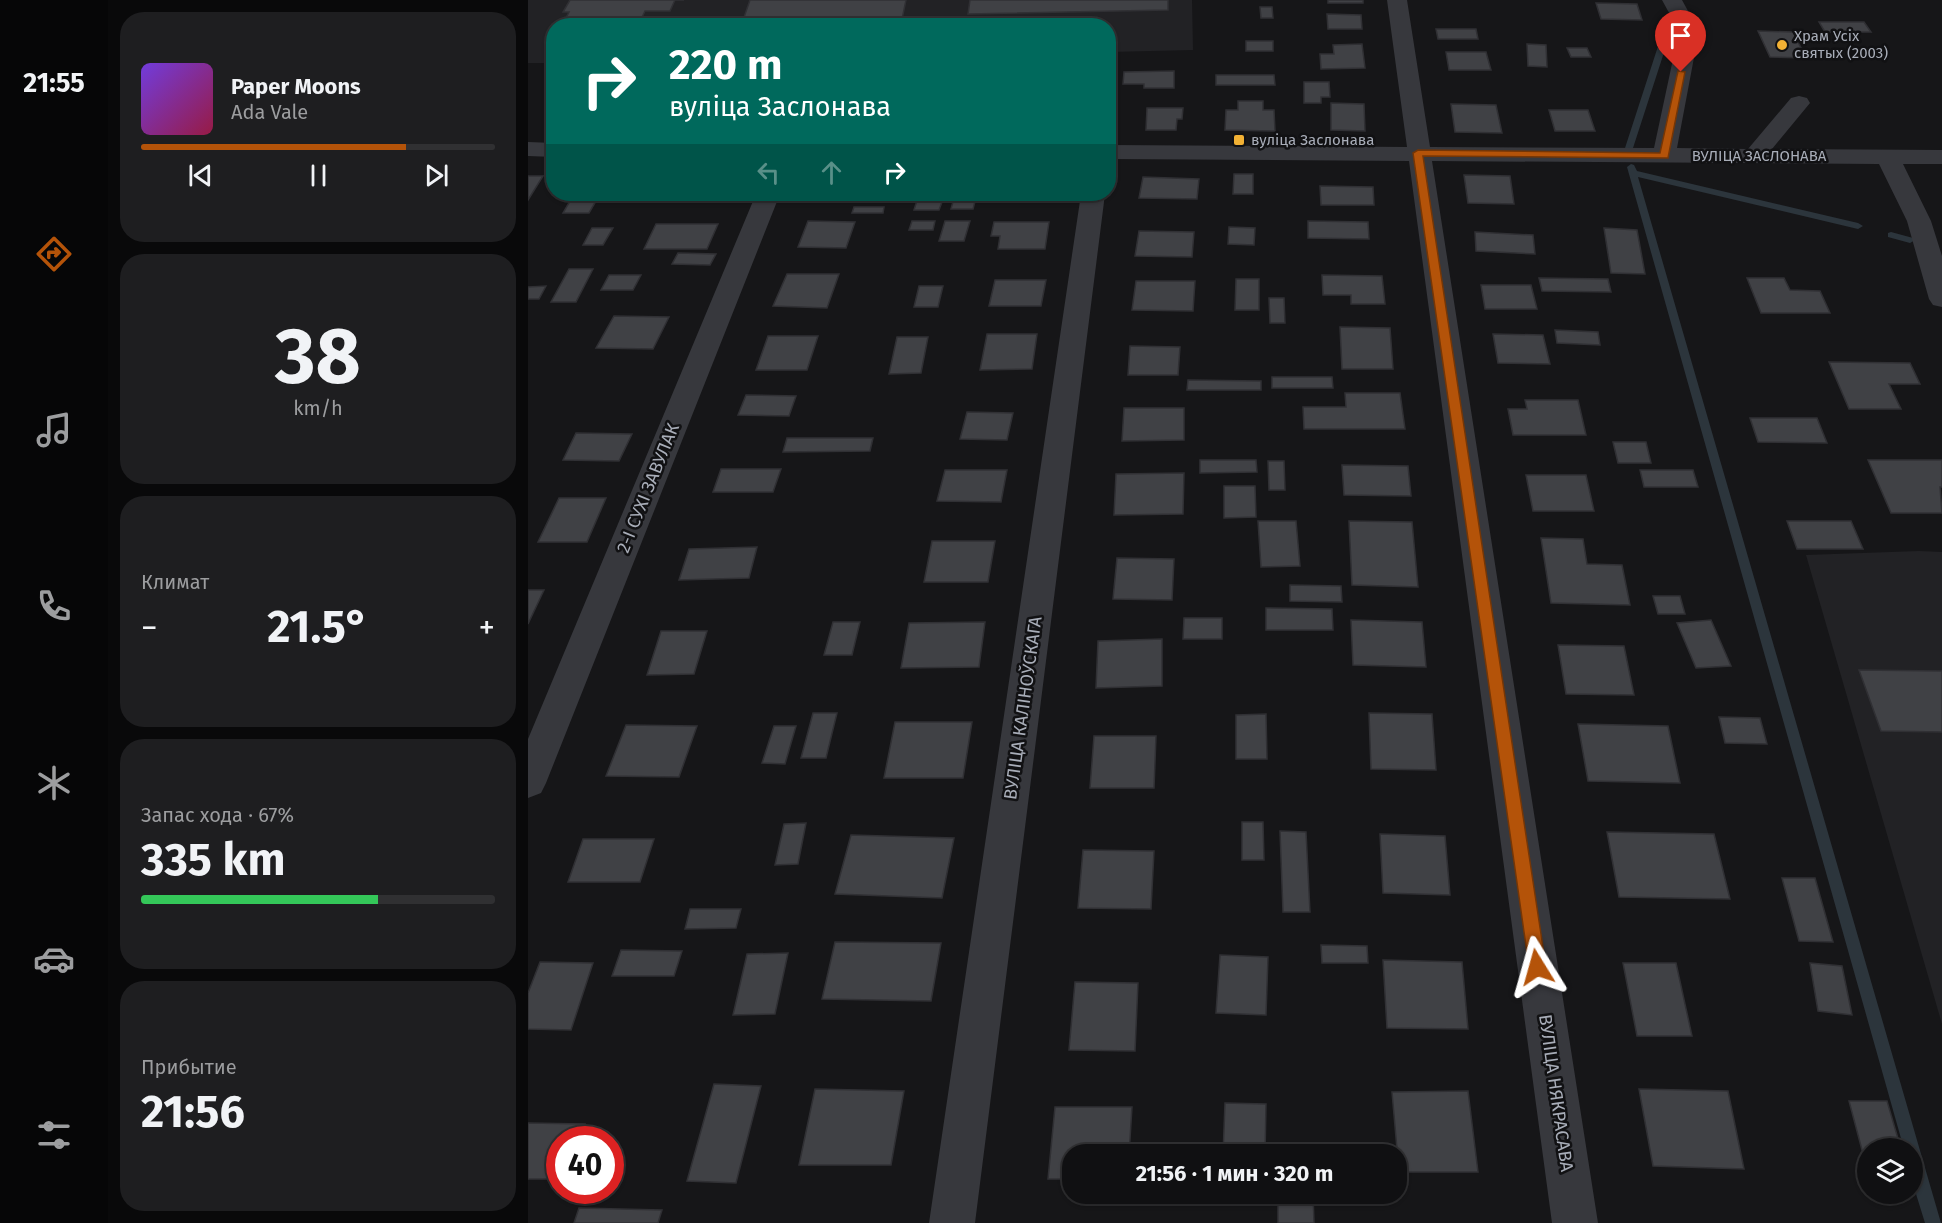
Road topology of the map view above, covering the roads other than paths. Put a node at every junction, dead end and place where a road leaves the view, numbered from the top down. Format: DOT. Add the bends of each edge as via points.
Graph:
graph roads {
  1 [pos="1398,0"];
  2 [pos="1672,0"];
  3 [pos="1799,103"];
  4 [pos="528,149"];
  5 [pos="546,150"];
  6 [pos="1116,152"];
  7 [pos="1418,153"];
  8 [pos="1755,154"];
  9 [pos="1664,156"];
  10 [pos="1888,157"];
  11 [pos="1942,157"];
  12 [pos="765,201"];
  13 [pos="1092,201"];
  14 [pos="1942,299"];
  15 [pos="528,783"];
  16 [pos="952,1223"];
  17 [pos="1575,1223"];
  1 -- 7 [label="street, ВУЛІЦА НЯКРАСАВА"];
  2 -- 9 [label="street" via="1689,31"];
  3 -- 8 [label="street"];
  4 -- 5 [label="street"];
  6 -- 7 [label="street, ВУЛІЦА ЗАСЛОНАВА"];
  7 -- 9 [label="street, ВУЛІЦА ЗАСЛОНАВА"];
  7 -- 17 [label="street, ВУЛІЦА НЯКРАСАВА"];
  8 -- 9 [label="street, ВУЛІЦА ЗАСЛОНАВА"];
  8 -- 10 [label="street, ВУЛІЦА ЗАСЛОНАВА"];
  10 -- 11 [label="street, ВУЛІЦА ЗАСЛОНАВА"];
  10 -- 14 [label="street" via="1919,221"];
  12 -- 15 [label="street, 2-І СУХІ ЗАВУЛАК"];
  13 -- 16 [label="street, ВУЛІЦА КАЛІНОЎСКАГА"];
}
